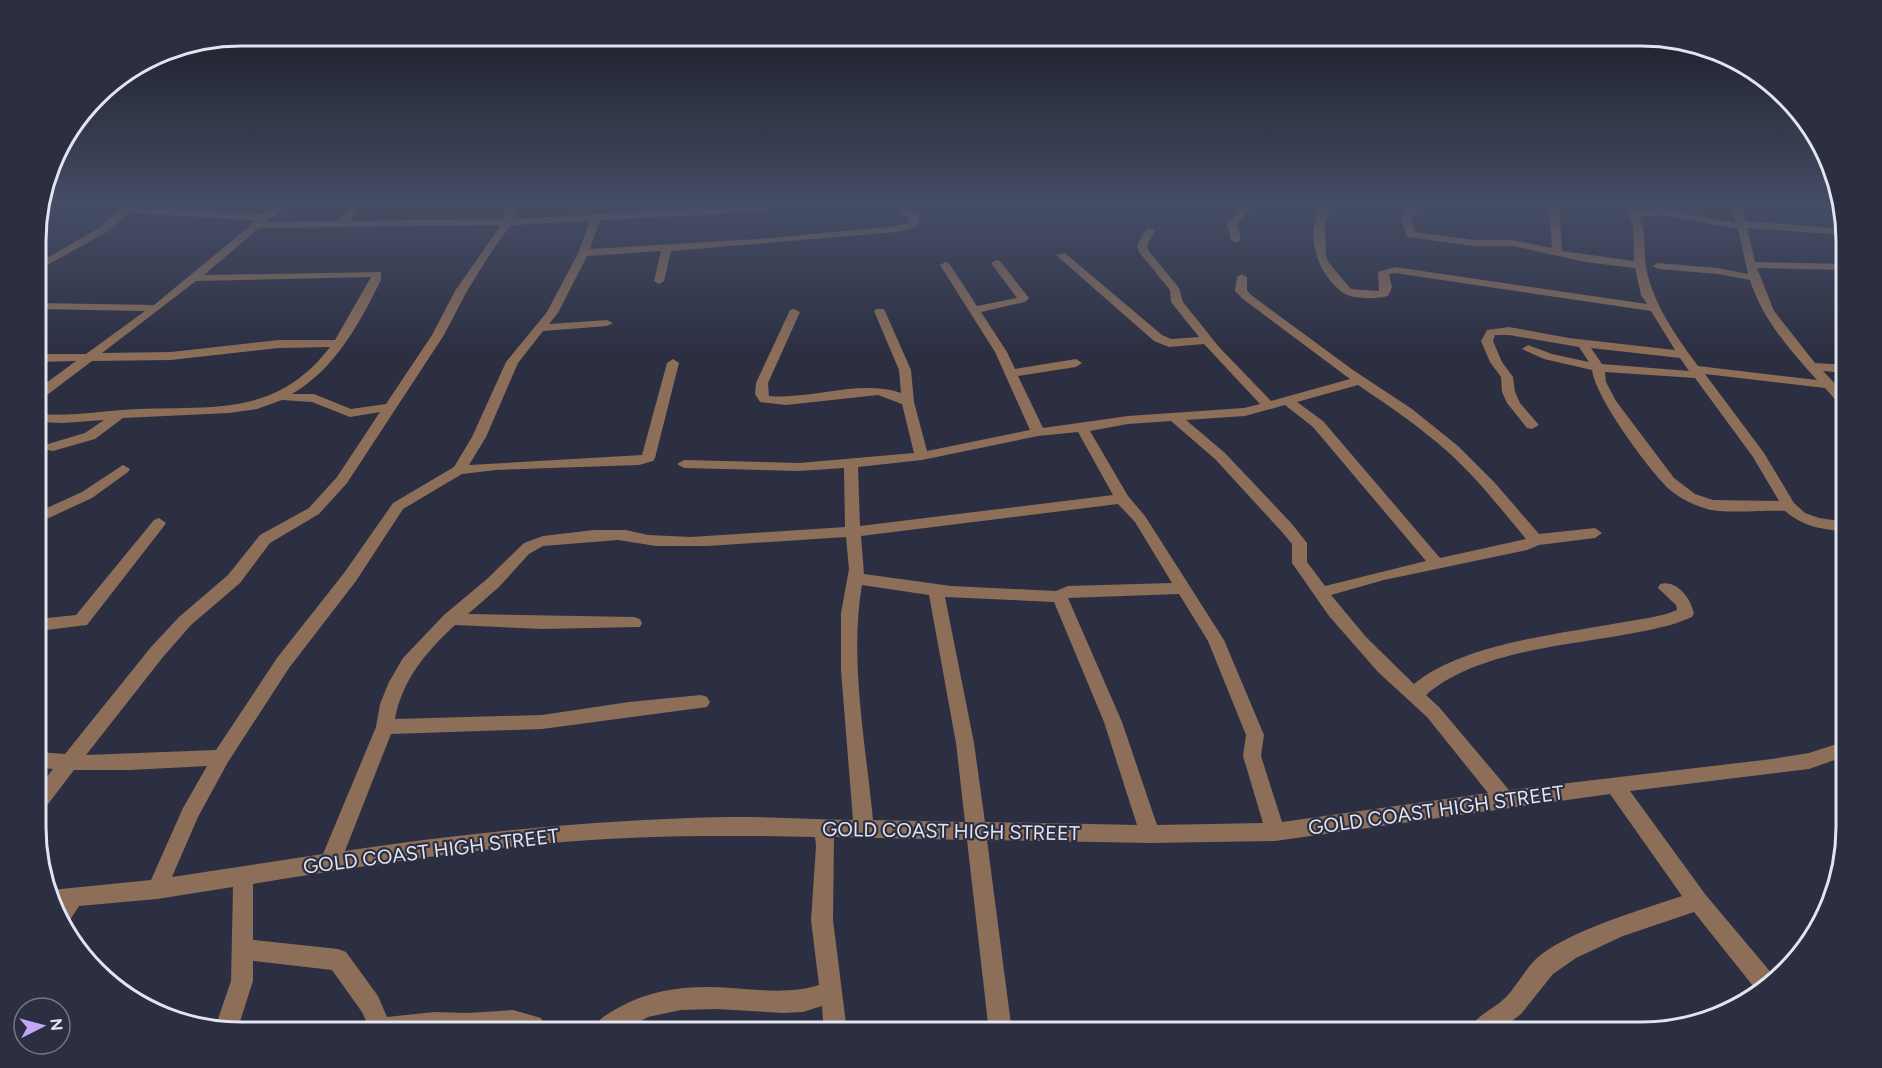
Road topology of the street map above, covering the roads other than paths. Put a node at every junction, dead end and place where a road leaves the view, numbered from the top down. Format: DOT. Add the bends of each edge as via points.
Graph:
graph roads {
  1 [pos="583,253"];
  2 [pos="61,254"];
  3 [pos="222,254"];
  4 [pos="486,254"];
  5 [pos="666,254"];
  6 [pos="1146,254"];
  7 [pos="1322,254"];
  8 [pos="1563,254"];
  9 [pos="1640,254"];
  10 [pos="1749,254"];
  11 [pos="1060,255"];
  12 [pos="46,262"];
  13 [pos="996,263"];
  14 [pos="945,265"];
  15 [pos="1640,265"];
  16 [pos="1751,265"];
  17 [pos="1658,266"];
  18 [pos="1835,267"];
  19 [pos="1242,277"];
  20 [pos="193,278"];
  21 [pos="1754,278"];
  22 [pos="659,281"];
  23 [pos="46,306"];
  24 [pos="156,308"];
  25 [pos="1653,308"];
  26 [pos="880,310"];
  27 [pos="975,310"];
  28 [pos="794,312"];
  29 [pos="607,323"];
  30 [pos="541,328"];
  31 [pos="1207,340"];
  32 [pos="341,343"];
  33 [pos="1586,344"];
  34 [pos="1528,349"];
  35 [pos="1684,355"];
  36 [pos="92,357"];
  37 [pos="46,358"];
  38 [pos="673,363"];
  39 [pos="1076,363"];
  40 [pos="1598,367"];
  41 [pos="1815,368"];
  42 [pos="1835,369"];
  43 [pos="1697,372"];
  44 [pos="1010,374"];
  45 [pos="1360,380"];
  46 [pos="1829,385"];
  47 [pos="46,389"];
  48 [pos="1835,392"];
  49 [pos="278,396"];
  50 [pos="1288,401"];
  51 [pos="908,402"];
  52 [pos="1269,406"];
  53 [pos="390,407"];
  54 [pos="121,414"];
  55 [pos="1173,416"];
  56 [pos="46,419"];
  57 [pos="1532,424"];
  58 [pos="1082,428"];
  59 [pos="1038,432"];
  60 [pos="53,447"];
  61 [pos="922,456"];
  62 [pos="851,463"];
  63 [pos="684,464"];
  64 [pos="123,469"];
  65 [pos="459,470"];
  66 [pos="1122,499"];
  67 [pos="1789,506"];
  68 [pos="46,514"];
  69 [pos="159,523"];
  70 [pos="1835,526"];
  71 [pos="1595,532"];
  72 [pos="853,533"];
  73 [pos="1534,540"];
  74 [pos="1437,564"];
  75 [pos="857,579"];
  76 [pos="1184,588"];
  77 [pos="1666,588"];
  78 [pos="936,590"];
  79 [pos="1322,592"];
  80 [pos="1060,597"];
  81 [pos="450,619"];
  82 [pos="634,623"];
  83 [pos="46,624"];
  84 [pos="1414,695"];
  85 [pos="701,702"];
  86 [pos="385,727"];
  87 [pos="1835,752"];
  88 [pos="221,758"];
  89 [pos="46,761"];
  90 [pos="69,763"];
  91 [pos="1615,786"];
  92 [pos="46,792"];
  93 [pos="1504,799"];
  94 [pos="823,828"];
  95 [pos="864,829"];
  96 [pos="977,831"];
  97 [pos="1275,832"];
  98 [pos="1150,834"];
  99 [pos="330,863"];
  100 [pos="243,877"];
  101 [pos="157,889"];
  102 [pos="64,897"];
  103 [pos="1698,901"];
  104 [pos="244,950"];
  105 [pos="1762,979"];
  106 [pos="831,992"];
  107 [pos="229,1021"];
  108 [pos="1000,1021"];
  109 [pos="1493,1021"];
  110 [pos="378,1022"];
  111 [pos="501,1022"];
  112 [pos="516,1022"];
  113 [pos="615,1022"];
  114 [pos="835,1022"];
  1 -- 30 [label="street"];
  2 -- 12 [label="street"];
  3 -- 20 [label="street"];
  4 -- 53 [label="street"];
  5 -- 22 [label="street"];
  6 -- 31 [label="street" via="1175,290 1177,302"];
  7 -- 25 [label="street" via="1338,282 1351,293 1384,294 1383,272 1395,270"];
  8 -- 15 [label="street"];
  9 -- 15 [label="street"];
  10 -- 16 [label="street"];
  11 -- 31 [label="street" via="1158,338 1169,343"];
  13 -- 27 [label="street" via="1023,298"];
  14 -- 27 [label="street"];
  15 -- 25 [label="street"];
  16 -- 18 [label="street"];
  16 -- 21 [label="street"];
  17 -- 21 [label="street"];
  19 -- 45 [label="street" via="1241,291 1247,297"];
  20 -- 24 [label="street"];
  20 -- 32 [label="street" via="377,274"];
  21 -- 41 [label="street" via="1768,312"];
  23 -- 24 [label="street"];
  24 -- 36 [label="street"];
  25 -- 35 [label="street"];
  26 -- 51 [label="street" via="905,370"];
  27 -- 44 [label="street"];
  28 -- 51 [label="street" via="762,383 761,394 765,399 786,401 878,392"];
  29 -- 30 [label="street"];
  30 -- 65 [label="street" via="512,362 479,437"];
  31 -- 52 [label="street"];
  32 -- 36 [label="street" via="278,344 171,356"];
  32 -- 49 [label="street" via="302,382"];
  33 -- 35 [label="street"];
  33 -- 40 [label="street"];
  33 -- 57 [label="street" via="1509,331 1489,334 1490,347 1507,377 1505,386 1511,400"];
  34 -- 40 [label="street"];
  35 -- 43 [label="street"];
  36 -- 37 [label="street"];
  36 -- 47 [label="street"];
  38 -- 65 [label="street" via="648,459"];
  39 -- 44 [label="street"];
  40 -- 43 [label="street"];
  40 -- 67 [label="street" via="1600,382 1617,413 1678,489 1711,505"];
  41 -- 42 [label="street"];
  41 -- 46 [label="street"];
  43 -- 46 [label="street"];
  43 -- 67 [label="street" via="1759,456"];
  44 -- 59 [label="street"];
  45 -- 50 [label="street"];
  45 -- 73 [label="street" via="1453,449 1491,486"];
  46 -- 48 [label="street"];
  49 -- 53 [label="street" via="314,398 350,413"];
  49 -- 54 [label="street" via="247,406"];
  50 -- 52 [label="street"];
  50 -- 74 [label="street" via="1318,424"];
  51 -- 61 [label="street"];
  52 -- 55 [label="street" via="1233,414"];
  53 -- 90 [label="street" via="337,487 314,511 265,539 234,579 185,621"];
  54 -- 56 [label="street" via="65,421"];
  54 -- 60 [label="street" via="90,436"];
  55 -- 58 [label="street"];
  55 -- 79 [label="street" via="1212,448 1287,528 1299,543 1300,563"];
  58 -- 59 [label="street"];
  58 -- 66 [label="street"];
  59 -- 61 [label="street"];
  61 -- 62 [label="street"];
  62 -- 63 [label="street"];
  62 -- 72 [label="street"];
  64 -- 68 [label="street" via="87,495"];
  65 -- 88 [label="street" via="398,506 350,577 283,663"];
  66 -- 72 [label="street"];
  66 -- 76 [label="street" via="1140,519"];
  67 -- 70 [label="street" via="1816,523"];
  69 -- 83 [label="street" via="81,621"];
  71 -- 73 [label="street"];
  72 -- 75 [label="street"];
  72 -- 81 [label="street" via="715,541 649,540 618,535 544,541 526,548"];
  73 -- 74 [label="street" via="1527,545"];
  74 -- 79 [label="street"];
  75 -- 78 [label="street"];
  75 -- 95 [label="street" via="849,613 850,670"];
  76 -- 80 [label="street" via="1068,592"];
  76 -- 97 [label="street" via="1216,640 1256,735 1252,756"];
  77 -- 84 [label="street" via="1684,602 1686,613 1505,651 1449,670"];
  78 -- 80 [label="street"];
  78 -- 96 [label="street"];
  79 -- 84 [label="street" via="1384,667"];
  80 -- 98 [label="street" via="1113,722"];
  81 -- 82 [label="street"];
  81 -- 86 [label="street" via="419,649 401,677 386,711"];
  84 -- 93 [label="street" via="1454,735"];
  85 -- 86 [label="street" via="542,722"];
  86 -- 99 [label="street"];
  87 -- 91 [label="street, GOLD COAST HIGH STREET" via="1809,761"];
  88 -- 90 [label="street"];
  88 -- 101 [label="street" via="190,814"];
  89 -- 90 [label="street"];
  90 -- 92 [label="street"];
  91 -- 93 [label="street, GOLD COAST HIGH STREET"];
  91 -- 103 [label="street"];
  93 -- 97 [label="street, GOLD COAST HIGH STREET"];
  94 -- 95 [label="street, GOLD COAST HIGH STREET"];
  94 -- 99 [label="street, GOLD COAST HIGH STREET" via="692,826 552,834 444,845"];
  94 -- 106 [label="street" via="826,846 822,920"];
  95 -- 96 [label="street, GOLD COAST HIGH STREET"];
  96 -- 98 [label="street, GOLD COAST HIGH STREET"];
  96 -- 108 [label="street"];
  97 -- 98 [label="street, GOLD COAST HIGH STREET"];
  99 -- 100 [label="street, GOLD COAST HIGH STREET"];
  100 -- 101 [label="street, GOLD COAST HIGH STREET"];
  100 -- 104 [label="street"];
  101 -- 102 [label="street, GOLD COAST HIGH STREET"];
  103 -- 105 [label="street"];
  103 -- 109 [label="street" via="1619,927 1568,951 1545,966 1513,1006"];
  104 -- 107 [label="street" via="242,981"];
  104 -- 110 [label="street" via="338,960 370,1004"];
  106 -- 113 [label="street" via="799,1001 680,999 647,1005"];
  106 -- 114 [label="street"];
  111 -- 112 [label="street"];
}
